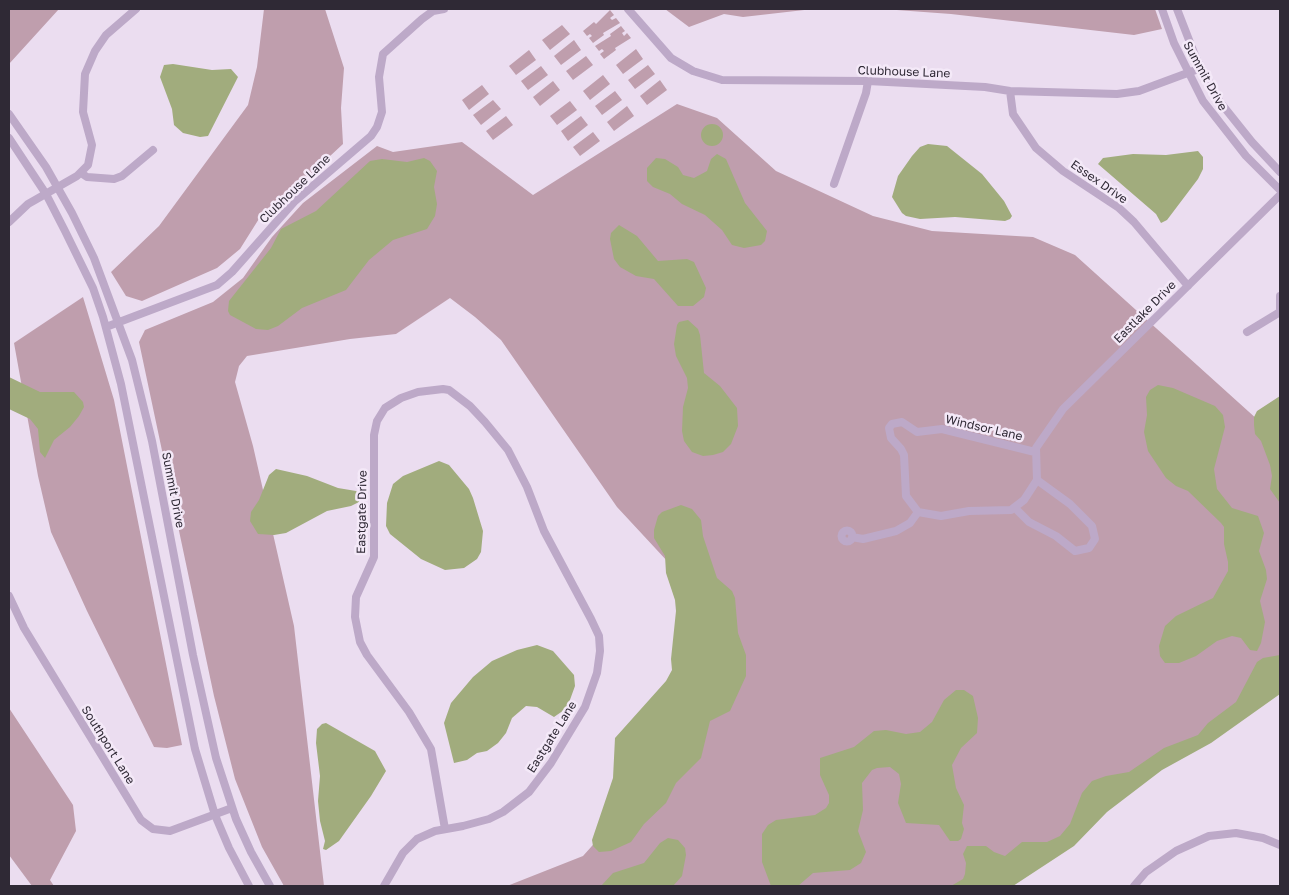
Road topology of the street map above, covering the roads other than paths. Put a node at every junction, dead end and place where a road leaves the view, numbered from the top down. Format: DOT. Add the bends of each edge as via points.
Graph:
graph roads {
  1 [pos="136,9"];
  2 [pos="444,9"];
  3 [pos="628,9"];
  4 [pos="1162,9"];
  5 [pos="1177,9"];
  6 [pos="433,10"];
  7 [pos="1201,68"];
  8 [pos="1188,73"];
  9 [pos="868,81"];
  10 [pos="1010,90"];
  11 [pos="9,114"];
  12 [pos="9,138"];
  13 [pos="153,150"];
  14 [pos="1280,172"];
  15 [pos="81,173"];
  16 [pos="834,184"];
  17 [pos="58,187"];
  18 [pos="1280,190"];
  19 [pos="46,194"];
  20 [pos="1280,195"];
  21 [pos="9,222"];
  22 [pos="1188,286"];
  23 [pos="1280,296"];
  24 [pos="1280,310"];
  25 [pos="118,322"];
  26 [pos="106,326"];
  27 [pos="1247,332"];
  28 [pos="1035,452"];
  29 [pos="519,469"];
  30 [pos="1037,480"];
  31 [pos="1015,508"];
  32 [pos="918,512"];
  33 [pos="852,537"];
  34 [pos="9,596"];
  35 [pos="232,808"];
  36 [pos="215,815"];
  37 [pos="445,829"];
  38 [pos="1280,845"];
  39 [pos="249,886"];
  40 [pos="270,886"];
  41 [pos="384,886"];
  42 [pos="1134,886"];
  1 -- 15 [label="street" via="106,35 89,62 82,99 92,155"];
  2 -- 6 [label="street, Clubhouse Lane"];
  3 -- 9 [label="street, Clubhouse Lane" via="671,58 707,76 732,81"];
  4 -- 8 [label="street, Summit Drive"];
  5 -- 7 [label="street, Summit Drive"];
  6 -- 25 [label="street, Clubhouse Lane" via="383,54 380,77 382,112 371,136 294,202 246,258 216,285"];
  7 -- 8 [label="street, Clubhouse Lane"];
  7 -- 14 [label="street, Summit Drive" via="1238,126"];
  8 -- 10 [label="street, Clubhouse Lane" via="1128,94"];
  8 -- 18 [label="street, Summit Drive" via="1220,126"];
  9 -- 10 [label="street, Clubhouse Lane"];
  9 -- 16 [label="street"];
  10 -- 22 [label="street, Essex Drive" via="1013,114 1036,148 1119,208"];
  11 -- 17 [label="street, Summit Drive"];
  12 -- 19 [label="street"];
  13 -- 15 [label="street" via="114,179 87,177"];
  15 -- 17 [label="street"];
  17 -- 19 [label="street"];
  17 -- 25 [label="street, Summit Drive" via="94,258"];
  19 -- 21 [label="street" via="28,204"];
  19 -- 26 [label="street" via="93,288"];
  20 -- 22 [label="street, Eastlake Drive"];
  22 -- 28 [label="street, Eastlake Drive" via="1063,409"];
  23 -- 24 [label="street"];
  24 -- 27 [label="street"];
  25 -- 26 [label="street, Clubhouse Lane"];
  25 -- 35 [label="street, Summit Drive" via="144,403 205,712"];
  26 -- 36 [label="street" via="122,384 195,749"];
  28 -- 30 [label="street, Windsor Lane"];
  28 -- 32 [label="street, Windsor Lane" via="942,429 917,432 902,422 892,424 889,428 891,438 904,455 906,496"];
  29 -- 37 [label="street, Eastgate Lane" via="544,531 599,636 597,673 584,707 551,763 529,792 489,819"];
  29 -- 37 [label="street, Eastgate Drive" via="485,422 449,390 431,390 401,398 385,408 378,421 374,435 374,557 355,602 358,632 367,655 409,712 430,749"];
  30 -- 31 [label="street"];
  30 -- 31 [label="street" via="1070,504 1092,526 1094,539 1089,548 1075,551 1056,536 1029,522"];
  31 -- 32 [label="street" via="941,516"];
  32 -- 33 [label="street" via="910,523 896,530 863,539"];
  34 -- 36 [label="street, Southport Lane" via="24,628 141,820 153,829 170,831"];
  35 -- 36 [label="street, Southport Lane"];
  35 -- 40 [label="street, Summit Drive"];
  36 -- 39 [label="street"];
  37 -- 41 [label="street" via="426,834 409,846"];
  38 -- 42 [label="street" via="1236,833 1209,836 1176,850 1146,872"];
}
